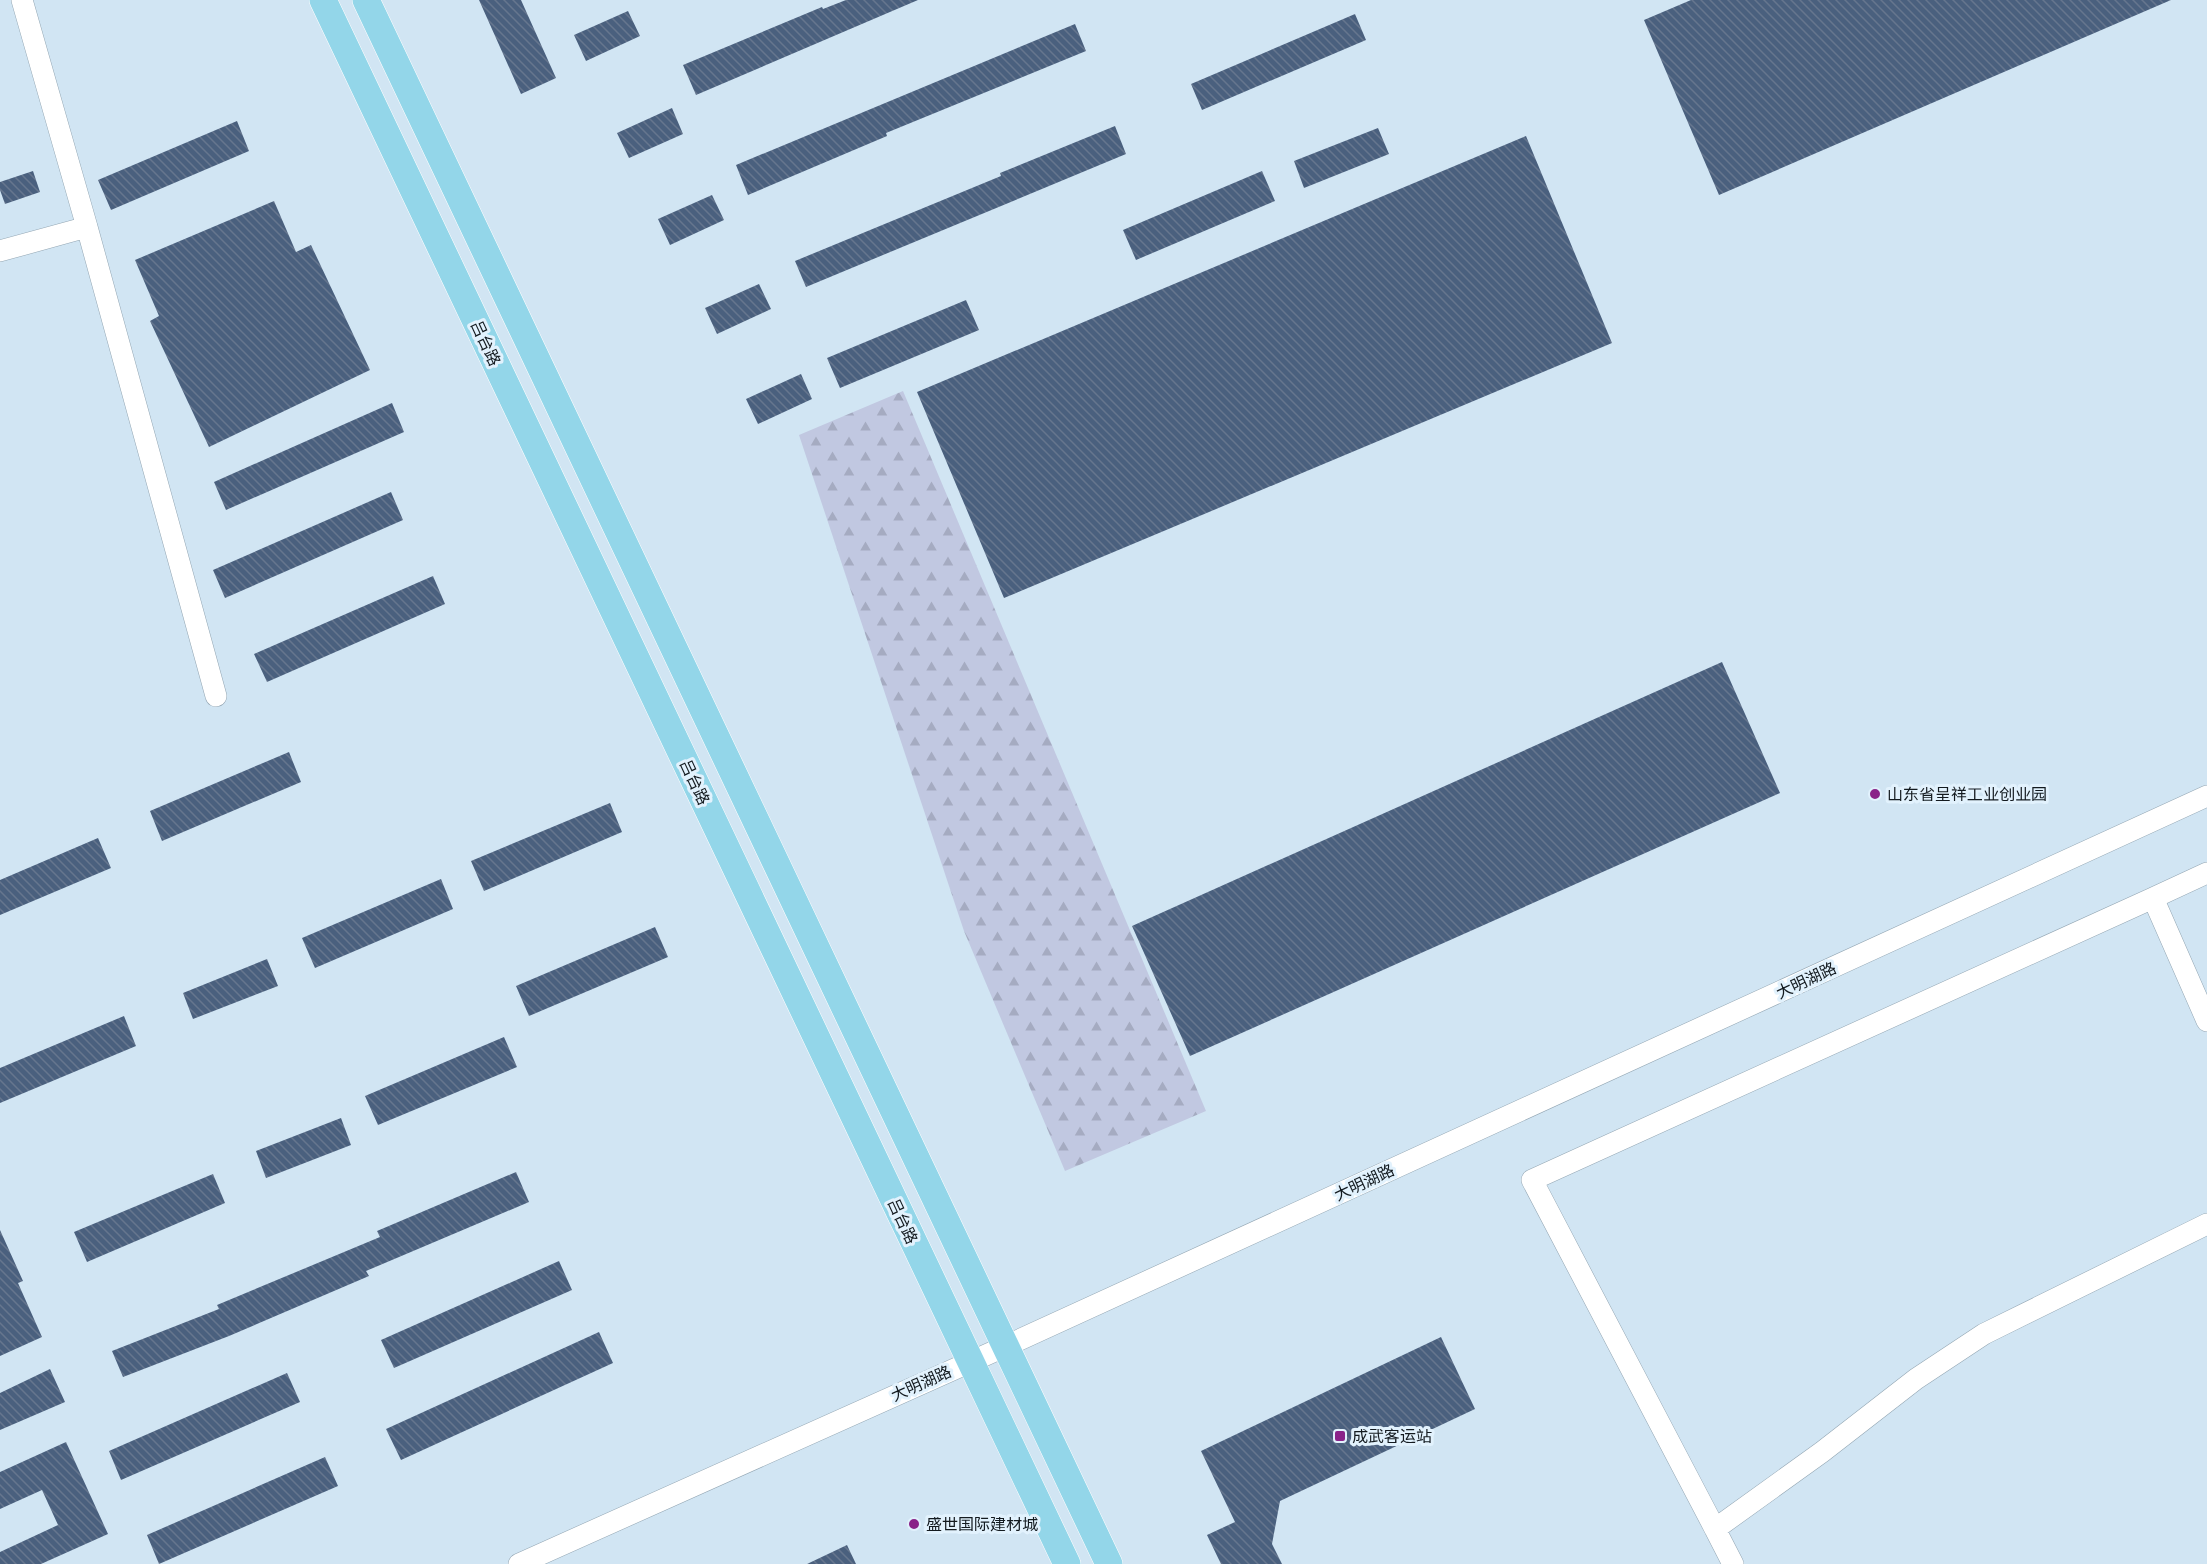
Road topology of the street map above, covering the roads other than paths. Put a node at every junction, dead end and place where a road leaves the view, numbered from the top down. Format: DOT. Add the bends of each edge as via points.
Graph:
graph roads {
  1 [pos="22,0"];
  2 [pos="323,0"];
  3 [pos="366,0"];
  4 [pos="87,227"];
  5 [pos="0,251"];
  6 [pos="216,696"];
  7 [pos="2207,796"];
  8 [pos="2207,873"];
  9 [pos="2153,898"];
  10 [pos="2207,1021"];
  11 [pos="2207,1224"];
  12 [pos="1006,1346"];
  13 [pos="970,1361"];
  14 [pos="1715,1529"];
  15 [pos="519,1564"];
  16 [pos="1066,1564"];
  17 [pos="1109,1564"];
  18 [pos="1733,1564"];
  1 -- 4 [label="street"];
  2 -- 13 [label="main road, 吕台路"];
  3 -- 12 [label="main road"];
  4 -- 5 [label="street"];
  4 -- 6 [label="street"];
  7 -- 12 [label="street, 大明湖路"];
  8 -- 9 [label="street"];
  9 -- 10 [label="street"];
  9 -- 14 [label="street" via="1532,1180"];
  11 -- 14 [label="street" via="1984,1334 1916,1379"];
  12 -- 13 [label="street, 大明湖路"];
  12 -- 17 [label="main road"];
  13 -- 15 [label="street, 大明湖路"];
  13 -- 16 [label="main road, 吕台路"];
  14 -- 18 [label="street"];
}
